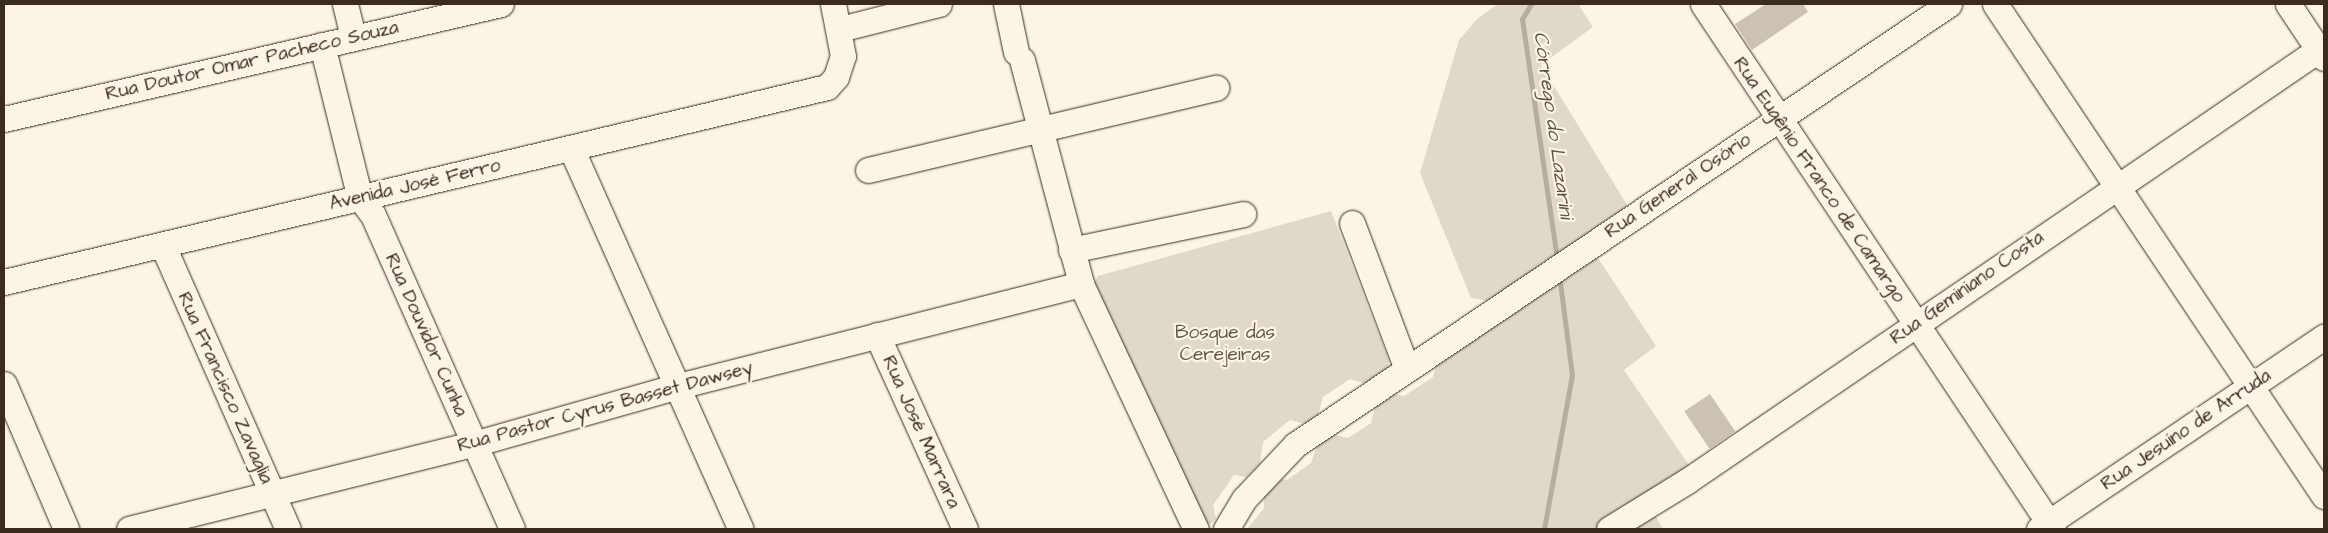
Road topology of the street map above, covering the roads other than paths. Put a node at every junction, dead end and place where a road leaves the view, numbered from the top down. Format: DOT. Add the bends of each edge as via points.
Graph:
graph roads {
  1 [pos="345,4"];
  2 [pos="501,4"];
  3 [pos="833,4"];
  4 [pos="939,4"];
  5 [pos="1006,4"];
  6 [pos="1704,4"];
  7 [pos="1949,4"];
  8 [pos="1995,4"];
  9 [pos="2288,4"];
  10 [pos="840,29"];
  11 [pos="353,37"];
  12 [pos="322,45"];
  13 [pos="2322,51"];
  14 [pos="1216,88"];
  15 [pos="1777,118"];
  16 [pos="4,119"];
  17 [pos="1042,129"];
  18 [pos="571,148"];
  19 [pos="868,170"];
  20 [pos="2115,186"];
  21 [pos="360,198"];
  22 [pos="1244,214"];
  23 [pos="1352,222"];
  24 [pos="163,246"];
  25 [pos="1071,250"];
  26 [pos="4,282"];
  27 [pos="1081,284"];
  28 [pos="1915,324"];
  29 [pos="877,335"];
  30 [pos="2324,337"];
  31 [pos="1407,369"];
  32 [pos="4,384"];
  33 [pos="678,386"];
  34 [pos="2251,386"];
  35 [pos="473,444"];
  36 [pos="271,492"];
  37 [pos="2324,496"];
  38 [pos="2047,527"];
  39 [pos="66,529"];
  40 [pos="128,529"];
  41 [pos="288,529"];
  42 [pos="512,529"];
  43 [pos="741,529"];
  44 [pos="965,529"];
  45 [pos="1196,529"];
  46 [pos="1226,529"];
  47 [pos="1609,529"];
  1 -- 11 [label="street"];
  2 -- 11 [label="street, Rua Doutor Omar Pacheco Souza"];
  3 -- 10 [label="street"];
  4 -- 10 [label="street"];
  5 -- 17 [label="street"];
  6 -- 15 [label="street, Rua Eugênio Franco de Camargo"];
  7 -- 15 [label="street, Rua General Osório"];
  8 -- 20 [label="street"];
  9 -- 13 [label="street"];
  10 -- 18 [label="street, Avenida José Ferro" via="843,56 836,77 827,87"];
  11 -- 12 [label="street, Rua Doutor Omar Pacheco Souza"];
  12 -- 16 [label="street, Rua Doutor Omar Pacheco Souza"];
  12 -- 21 [label="street"];
  13 -- 20 [label="street, Rua Geminiano Costa"];
  14 -- 17 [label="street"];
  15 -- 28 [label="street, Rua Eugênio Franco de Camargo"];
  15 -- 31 [label="street, Rua General Osório"];
  17 -- 19 [label="street"];
  17 -- 25 [label="street"];
  18 -- 21 [label="street, Avenida José Ferro"];
  18 -- 33 [label="street"];
  20 -- 28 [label="street, Rua Geminiano Costa"];
  20 -- 34 [label="street"];
  21 -- 24 [label="street, Avenida José Ferro"];
  21 -- 35 [label="street, Rua Douvidor Cunha" via="373,215"];
  22 -- 25 [label="street"];
  23 -- 31 [label="street"];
  24 -- 26 [label="street, Avenida José Ferro"];
  24 -- 36 [label="street, Rua Francisco Zavaglia"];
  25 -- 27 [label="street"];
  27 -- 29 [label="street, Rua Pastor Cyrus Basset Dawsey"];
  27 -- 45 [label="street"];
  28 -- 38 [label="street, Rua Eugênio Franco de Camargo"];
  28 -- 47 [label="street, Rua Geminiano Costa" via="1687,481"];
  29 -- 33 [label="street, Rua Pastor Cyrus Basset Dawsey"];
  29 -- 44 [label="street, Rua José Marrara"];
  30 -- 34 [label="street, Rua Jesuíno de Arruda"];
  31 -- 46 [label="street, Rua General Osório" via="1295,445 1244,499"];
  32 -- 39 [label="street"];
  33 -- 35 [label="street, Rua Pastor Cyrus Basset Dawsey"];
  33 -- 43 [label="street"];
  34 -- 37 [label="street"];
  34 -- 38 [label="street, Rua Jesuíno de Arruda"];
  35 -- 36 [label="street, Rua Pastor Cyrus Basset Dawsey"];
  35 -- 42 [label="street, Rua Douvidor Cunha"];
  36 -- 40 [label="street, Rua Pastor Cyrus Basset Dawsey"];
  36 -- 41 [label="street, Rua Francisco Zavaglia"];
}
